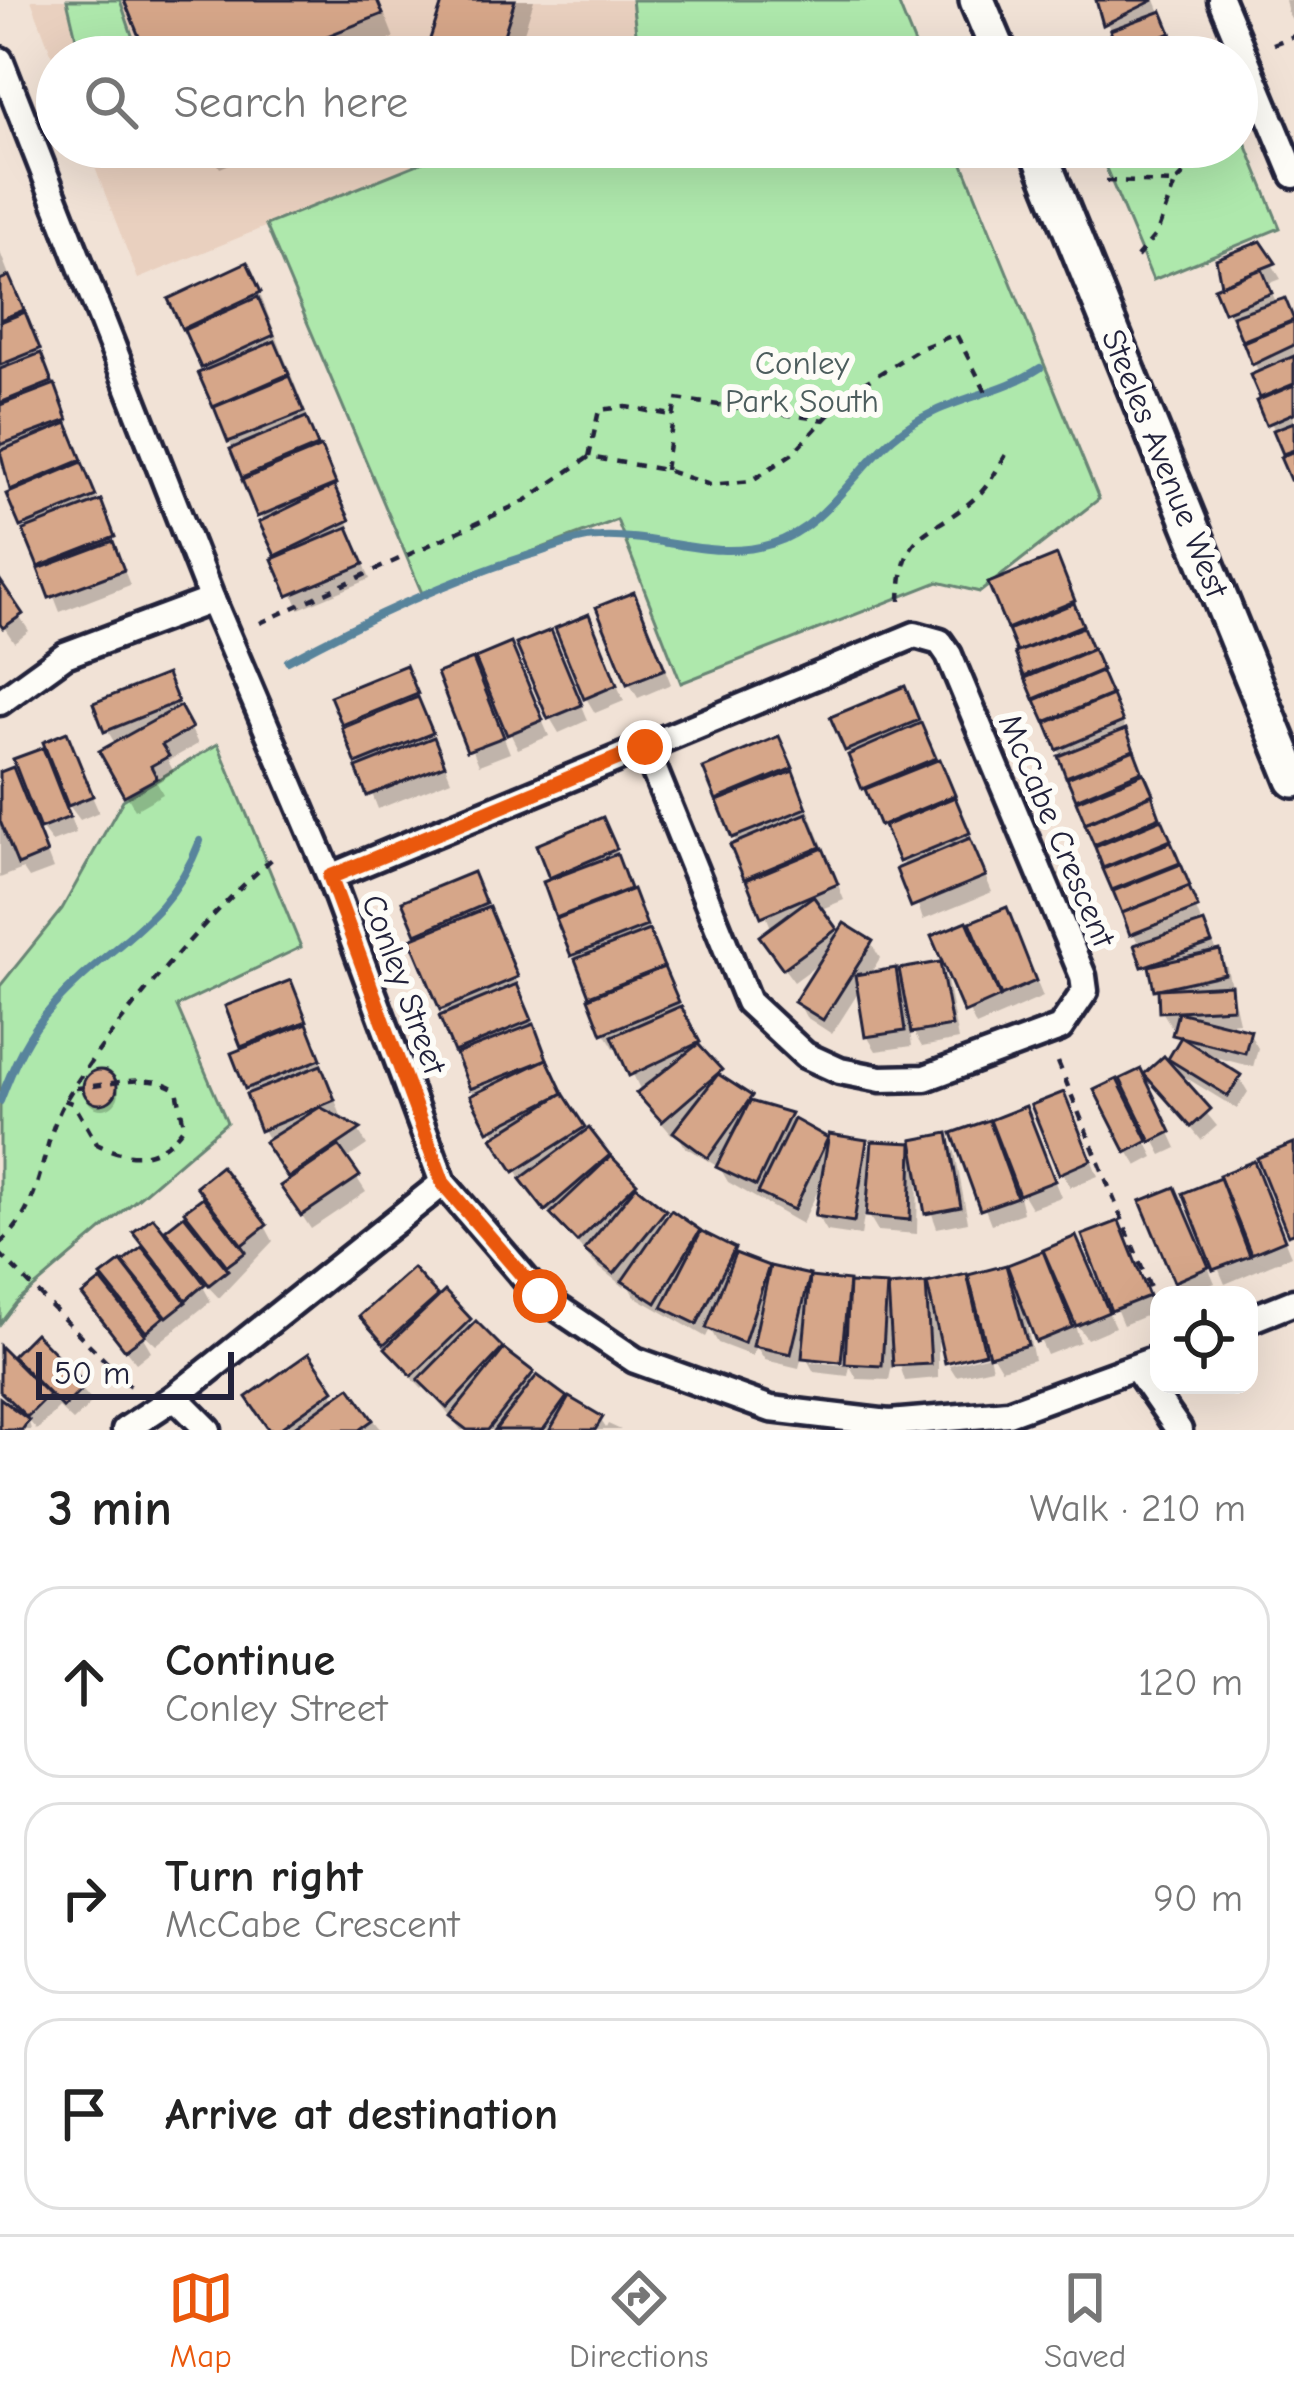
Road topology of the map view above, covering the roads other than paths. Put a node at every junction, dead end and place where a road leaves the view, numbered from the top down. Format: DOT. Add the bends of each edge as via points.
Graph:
graph roads {
  1 [pos="977,0"];
  2 [pos="1221,0"];
  3 [pos="992,36"];
  4 [pos="1236,36"];
  5 [pos="0,60"];
  6 [pos="1258,89"];
  7 [pos="6,91"];
  8 [pos="36,165"];
  9 [pos="37,168"];
  10 [pos="1046,168"];
  11 [pos="1294,175"];
  12 [pos="212,600"];
  13 [pos="0,702"];
  14 [pos="645,747"];
  15 [pos="1294,780"];
  16 [pos="330,877"];
  17 [pos="443,1183"];
  18 [pos="1294,1301"];
  19 [pos="1258,1317"];
  20 [pos="1147,1363"];
  21 [pos="176,1397"];
  22 [pos="125,1430"];
  23 [pos="208,1430"];
  24 [pos="1179,1430"];
  1 -- 3 [label="main road"];
  2 -- 4 [label="street"];
  5 -- 7 [label="street, Conley Street"];
  6 -- 11 [label="street"];
  7 -- 8 [label="street, Conley Street"];
  9 -- 12 [label="street, Conley Street"];
  10 -- 15 [label="main road, Steeles Avenue West"];
  12 -- 13 [label="street" via="65,655"];
  12 -- 16 [label="street, Conley Street"];
  14 -- 14 [label="street, McCabe Crescent" via="886,643 915,635 940,642 1083,976 1085,992 1071,1019 925,1078 881,1079 805,1055 748,1003"];
  14 -- 16 [label="street, McCabe Crescent"];
  16 -- 17 [label="street, Conley Street"];
  17 -- 20 [label="street, Conley Street" via="540,1296 634,1360 771,1409 889,1423 1008,1413"];
  17 -- 21 [label="street"];
  18 -- 19 [label="street"];
  20 -- 24 [label="street"];
  21 -- 22 [label="street"];
  21 -- 23 [label="street"];
}
